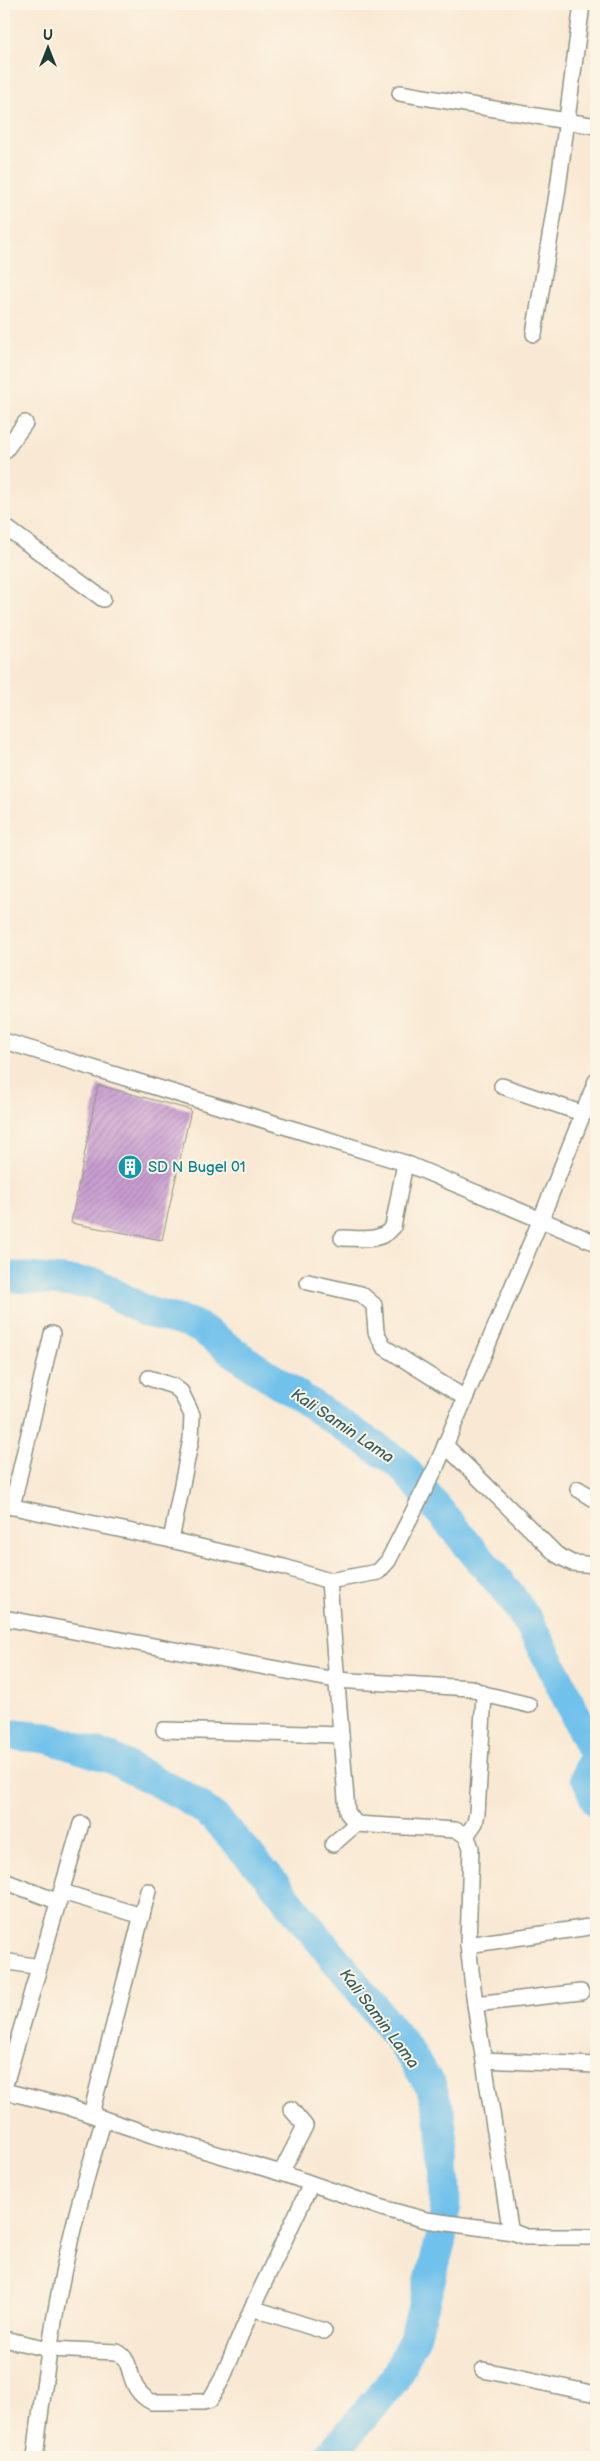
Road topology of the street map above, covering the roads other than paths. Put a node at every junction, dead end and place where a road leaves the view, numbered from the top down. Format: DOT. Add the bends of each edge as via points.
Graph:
graph roads {
  1 [pos="582,4"];
  2 [pos="400,93"];
  3 [pos="566,120"];
  4 [pos="596,126"];
  5 [pos="534,334"];
  6 [pos="24,423"];
  7 [pos="4,452"];
  8 [pos="4,526"];
  9 [pos="103,599"];
  10 [pos="4,1041"];
  11 [pos="596,1081"];
  12 [pos="502,1086"];
  13 [pos="584,1114"];
  14 [pos="405,1163"];
  15 [pos="541,1219"];
  16 [pos="342,1238"];
  17 [pos="596,1243"];
  18 [pos="308,1282"];
  19 [pos="52,1334"];
  20 [pos="149,1378"];
  21 [pos="465,1398"];
  22 [pos="445,1445"];
  23 [pos="578,1489"];
  24 [pos="596,1500"];
  25 [pos="8,1506"];
  26 [pos="171,1540"];
  27 [pos="596,1565"];
  28 [pos="329,1581"];
  29 [pos="4,1618"];
  30 [pos="335,1680"];
  31 [pos="484,1694"];
  32 [pos="529,1705"];
  33 [pos="164,1730"];
  34 [pos="341,1735"];
  35 [pos="81,1824"];
  36 [pos="356,1824"];
  37 [pos="466,1836"];
  38 [pos="333,1844"];
  39 [pos="4,1881"];
  40 [pos="148,1891"];
  41 [pos="60,1897"];
  42 [pos="142,1916"];
  43 [pos="596,1926"];
  44 [pos="468,1945"];
  45 [pos="4,1961"];
  46 [pos="39,1967"];
  47 [pos="581,1992"];
  48 [pos="475,2004"];
  49 [pos="485,2060"];
  50 [pos="596,2065"];
  51 [pos="4,2089"];
  52 [pos="292,2108"];
  53 [pos="98,2117"];
  54 [pos="281,2173"];
  55 [pos="311,2184"];
  56 [pos="512,2232"];
  57 [pos="596,2237"];
  58 [pos="252,2308"];
  59 [pos="324,2331"];
  60 [pos="4,2339"];
  61 [pos="49,2349"];
  62 [pos="483,2370"];
  63 [pos="596,2394"];
  64 [pos="34,2457"];
  1 -- 3 [label="street"];
  2 -- 3 [label="street"];
  3 -- 4 [label="street"];
  3 -- 5 [label="street"];
  6 -- 7 [label="street"];
  8 -- 9 [label="street"];
  10 -- 14 [label="street"];
  11 -- 13 [label="street"];
  12 -- 13 [label="street"];
  13 -- 15 [label="street"];
  14 -- 15 [label="street"];
  14 -- 16 [label="street" via="393,1227 388,1233 372,1239"];
  15 -- 17 [label="street"];
  15 -- 21 [label="street"];
  18 -- 21 [label="street" via="361,1294 368,1299 374,1305 376,1332 384,1347"];
  19 -- 25 [label="street"];
  20 -- 26 [label="street" via="181,1392 192,1415 191,1439"];
  21 -- 22 [label="street"];
  22 -- 27 [label="street" via="557,1555 572,1563"];
  22 -- 28 [label="street" via="383,1567 368,1575"];
  23 -- 24 [label="street"];
  25 -- 26 [label="street"];
  26 -- 28 [label="street"];
  28 -- 30 [label="street"];
  29 -- 30 [label="street"];
  30 -- 31 [label="street" via="472,1688"];
  30 -- 34 [label="street"];
  31 -- 32 [label="street"];
  31 -- 37 [label="street" via="477,1813 475,1823"];
  33 -- 34 [label="street"];
  34 -- 36 [label="street" via="347,1812"];
  35 -- 41 [label="street"];
  36 -- 37 [label="street" via="455,1830"];
  36 -- 38 [label="street"];
  37 -- 44 [label="street" via="471,1848"];
  39 -- 41 [label="street"];
  40 -- 42 [label="street"];
  41 -- 42 [label="street"];
  41 -- 46 [label="street"];
  42 -- 53 [label="street"];
  43 -- 44 [label="street"];
  44 -- 48 [label="street"];
  45 -- 46 [label="street"];
  46 -- 51 [label="street"];
  47 -- 48 [label="street"];
  48 -- 49 [label="street"];
  49 -- 50 [label="street"];
  49 -- 56 [label="street"];
  51 -- 53 [label="street"];
  52 -- 54 [label="street" via="305,2126"];
  53 -- 54 [label="street"];
  53 -- 61 [label="street"];
  54 -- 55 [label="street"];
  55 -- 56 [label="street" via="426,2220"];
  55 -- 58 [label="street"];
  56 -- 57 [label="street" via="526,2237"];
  58 -- 59 [label="street"];
  58 -- 61 [label="street" via="222,2379 210,2400 203,2402 152,2402 136,2389 129,2367 117,2352"];
  60 -- 61 [label="street"];
  61 -- 64 [label="street"];
  62 -- 63 [label="street"];
}
